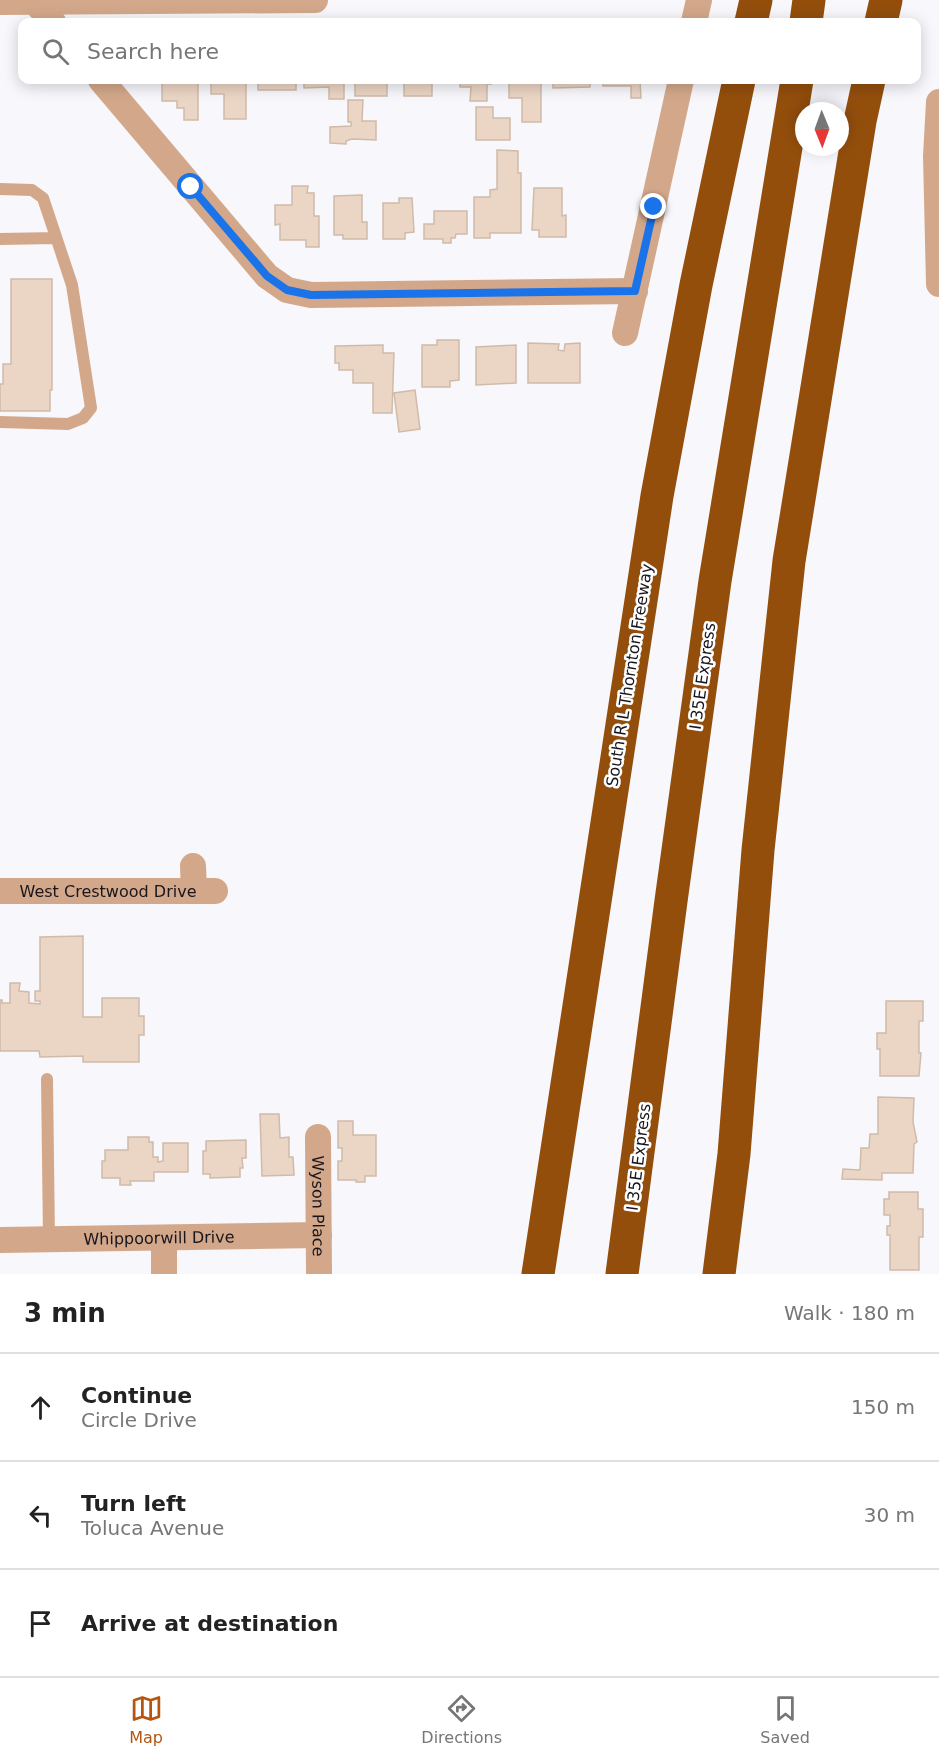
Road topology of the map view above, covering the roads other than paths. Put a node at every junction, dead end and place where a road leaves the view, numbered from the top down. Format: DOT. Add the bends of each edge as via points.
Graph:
graph roads {
  1 [pos="315,0"];
  2 [pos="699,0"];
  3 [pos="756,0"];
  4 [pos="809,0"];
  5 [pos="886,0"];
  6 [pos="0,2"];
  7 [pos="35,2"];
  8 [pos="49,18"];
  9 [pos="695,18"];
  10 [pos="752,18"];
  11 [pos="807,18"];
  12 [pos="882,18"];
  13 [pos="104,84"];
  14 [pos="680,84"];
  15 [pos="738,84"];
  16 [pos="795,84"];
  17 [pos="868,84"];
  18 [pos="939,102"];
  19 [pos="0,189"];
  20 [pos="57,238"];
  21 [pos="0,239"];
  22 [pos="939,284"];
  23 [pos="635,291"];
  24 [pos="625,333"];
  25 [pos="0,422"];
  26 [pos="201,883"];
  27 [pos="0,891"];
  28 [pos="47,1079"];
  29 [pos="318,1137"];
  30 [pos="319,1235"];
  31 [pos="164,1239"];
  32 [pos="0,1240"];
  33 [pos="49,1240"];
  34 [pos="164,1274"];
  35 [pos="319,1274"];
  36 [pos="538,1274"];
  37 [pos="622,1274"];
  38 [pos="719,1274"];
  1 -- 7 [label="street"];
  2 -- 9 [label="street"];
  3 -- 10 [label="highway"];
  4 -- 11 [label="highway"];
  5 -- 12 [label="highway"];
  6 -- 7 [label="street"];
  7 -- 8 [label="street"];
  13 -- 23 [label="street" via="267,276 287,290 311,295"];
  14 -- 23 [label="street"];
  15 -- 36 [label="highway, South R L Thornton Freeway" via="657,496"];
  16 -- 37 [label="highway, I 35E Express" via="715,581"];
  17 -- 38 [label="highway" via="789,561 758,850 734,1154"];
  18 -- 22 [label="street"];
  19 -- 20 [label="lane" via="32,190 43,198"];
  20 -- 21 [label="lane"];
  20 -- 25 [label="lane" via="72,285 91,408 83,418 69,424"];
  23 -- 24 [label="street"];
  26 -- 27 [label="street, West Crestwood Drive"];
  28 -- 33 [label="lane"];
  29 -- 30 [label="street, Wyson Place"];
  30 -- 31 [label="street, Whippoorwill Drive"];
  30 -- 35 [label="street, Wyson Place"];
  31 -- 33 [label="street, Whippoorwill Drive"];
  31 -- 34 [label="street"];
  32 -- 33 [label="street, Whippoorwill Drive"];
}
